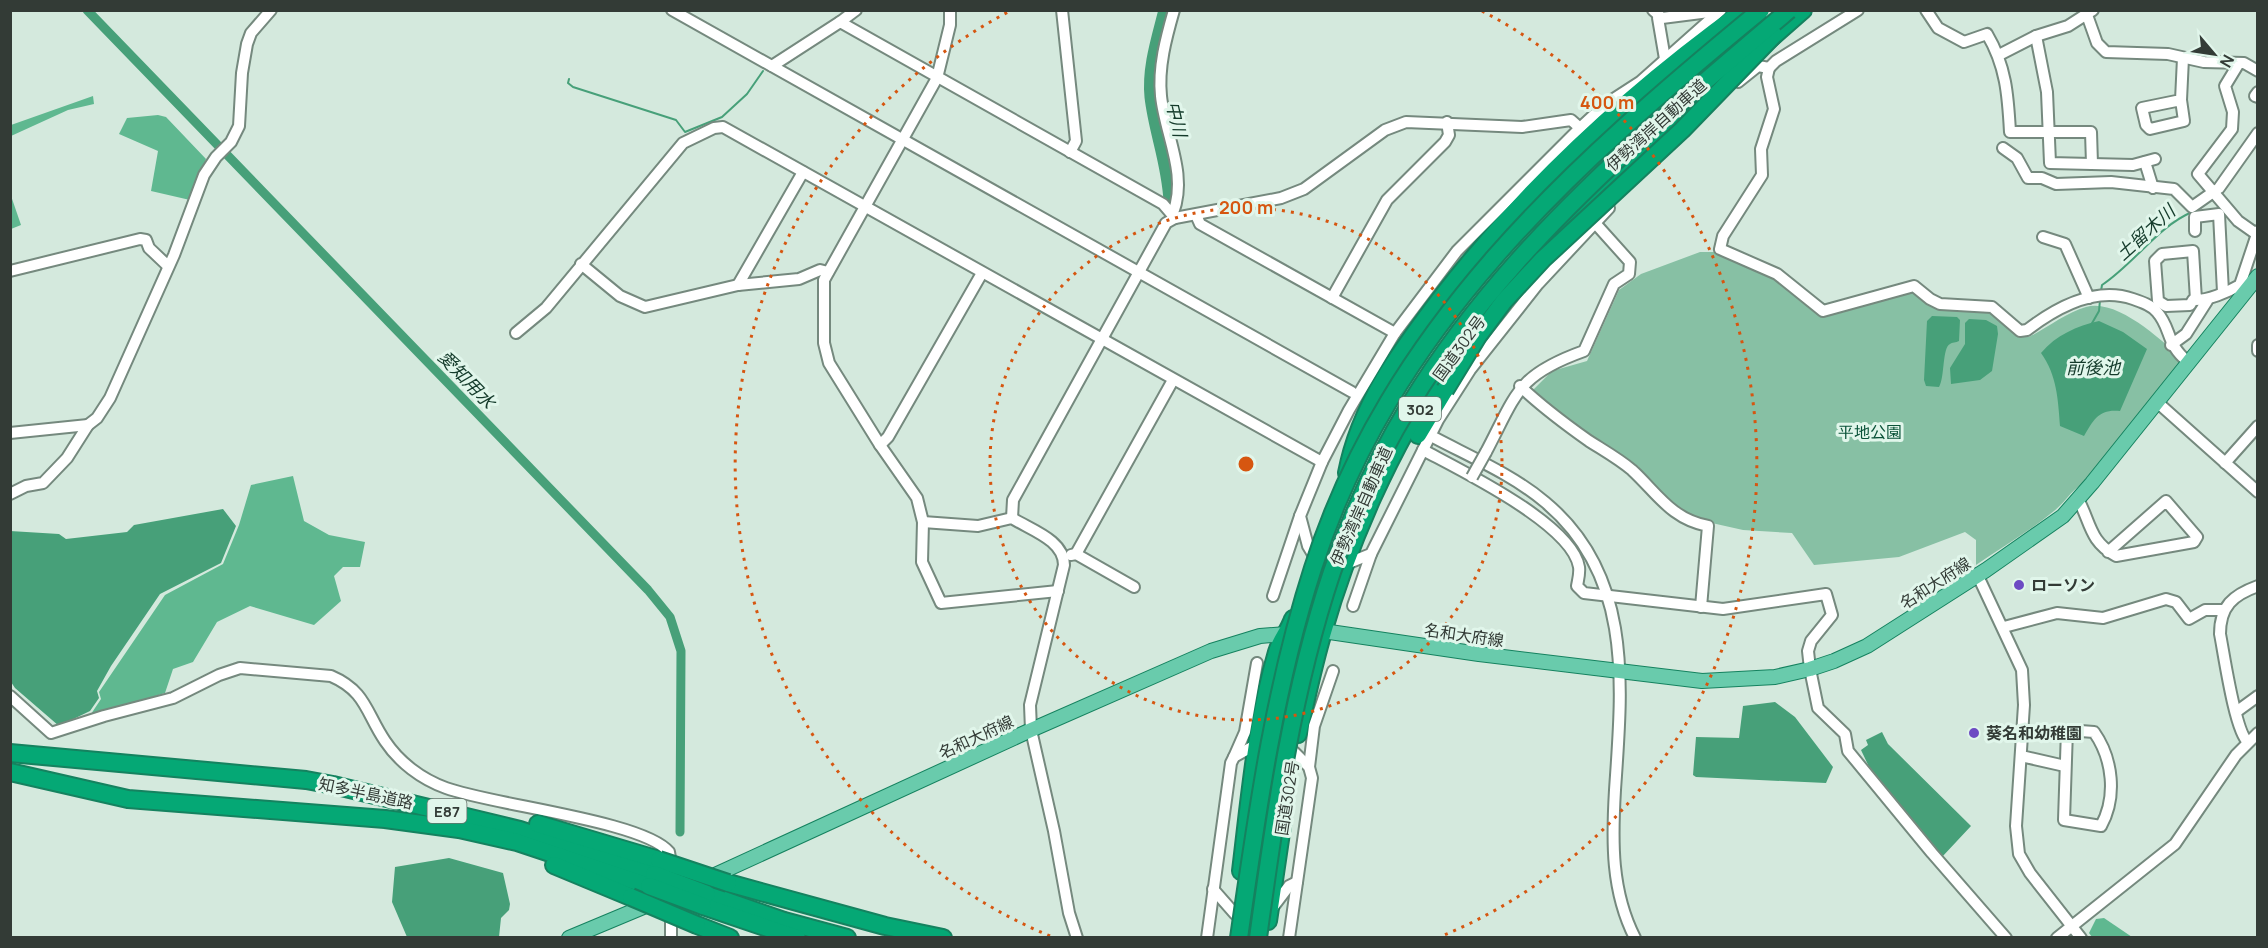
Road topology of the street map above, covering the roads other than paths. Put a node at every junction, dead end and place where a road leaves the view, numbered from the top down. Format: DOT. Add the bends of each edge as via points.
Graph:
graph roads {
  1 [pos="271,10"];
  2 [pos="672,10"];
  3 [pos="856,10"];
  4 [pos="950,10"];
  5 [pos="1062,10"];
  6 [pos="1174,10"];
  7 [pos="1744,10"];
  8 [pos="1754,10"];
  9 [pos="1761,10"];
  10 [pos="1790,10"];
  11 [pos="1797,10"];
  12 [pos="1803,10"];
  13 [pos="1840,10"];
  14 [pos="1858,10"];
  15 [pos="1926,10"];
  16 [pos="1713,13"];
  17 [pos="2090,13"];
  18 [pos="1656,14"];
  19 [pos="840,22"];
  20 [pos="1839,23"];
  21 [pos="2036,36"];
  22 [pos="1999,54"];
  23 [pos="2183,57"];
  24 [pos="1665,59"];
  25 [pos="2239,63"];
  26 [pos="772,66"];
  27 [pos="1769,68"];
  28 [pos="2258,71"];
  29 [pos="937,78"];
  30 [pos="2258,92"];
  31 [pos="2258,97"];
  32 [pos="2181,100"];
  33 [pos="1447,122"];
  34 [pos="1580,128"];
  35 [pos="2048,132"];
  36 [pos="2258,133"];
  37 [pos="902,140"];
  38 [pos="2003,148"];
  39 [pos="1070,152"];
  40 [pos="2092,164"];
  41 [pos="803,172"];
  42 [pos="2153,188"];
  43 [pos="2216,191"];
  44 [pos="866,207"];
  45 [pos="1196,215"];
  46 [pos="1174,216"];
  47 [pos="1595,223"];
  48 [pos="2195,231"];
  49 [pos="2256,232"];
  50 [pos="2043,237"];
  51 [pos="581,264"];
  52 [pos="168,266"];
  53 [pos="10,271"];
  54 [pos="828,272"];
  55 [pos="1139,272"];
  56 [pos="982,273"];
  57 [pos="2258,276"];
  58 [pos="738,285"];
  59 [pos="2223,292"];
  60 [pos="2097,295"];
  61 [pos="1332,298"];
  62 [pos="2201,301"];
  63 [pos="516,333"];
  64 [pos="1395,333"];
  65 [pos="1101,339"];
  66 [pos="2171,345"];
  67 [pos="2258,345"];
  68 [pos="2258,351"];
  69 [pos="2188,363"];
  70 [pos="1173,380"];
  71 [pos="1521,386"];
  72 [pos="1352,392"];
  73 [pos="2157,402"];
  74 [pos="87,425"];
  75 [pos="2258,426"];
  76 [pos="10,433"];
  77 [pos="1435,438"];
  78 [pos="879,445"];
  79 [pos="1423,450"];
  80 [pos="1323,462"];
  81 [pos="2225,463"];
  82 [pos="1347,473"];
  83 [pos="1472,477"];
  84 [pos="1377,488"];
  85 [pos="2258,492"];
  86 [pos="10,494"];
  87 [pos="2078,499"];
  88 [pos="1300,516"];
  89 [pos="1012,518"];
  90 [pos="923,522"];
  91 [pos="2108,552"];
  92 [pos="1076,554"];
  93 [pos="1371,554"];
  94 [pos="1064,555"];
  95 [pos="1314,556"];
  96 [pos="1346,564"];
  97 [pos="1977,574"];
  98 [pos="2258,586"];
  99 [pos="1134,587"];
  100 [pos="1058,591"];
  101 [pos="1273,596"];
  102 [pos="1609,597"];
  103 [pos="1353,606"];
  104 [pos="1701,607"];
  105 [pos="2223,610"];
  106 [pos="2004,627"];
  107 [pos="1323,631"];
  108 [pos="1288,634"];
  109 [pos="1257,663"];
  110 [pos="1810,669"];
  111 [pos="1621,670"];
  112 [pos="1333,671"];
  113 [pos="10,696"];
  114 [pos="2258,696"];
  115 [pos="2236,712"];
  116 [pos="1031,730"];
  117 [pos="2258,733"];
  118 [pos="2248,742"];
  119 [pos="1257,744"];
  120 [pos="1294,752"];
  121 [pos="10,753"];
  122 [pos="2021,756"];
  123 [pos="1234,758"];
  124 [pos="2065,766"];
  125 [pos="1309,767"];
  126 [pos="10,772"];
  127 [pos="434,825"];
  128 [pos="654,873"];
  129 [pos="1297,882"];
  130 [pos="1214,889"];
  131 [pos="671,895"];
  132 [pos="705,900"];
  133 [pos="1270,911"];
  134 [pos="1235,914"];
  135 [pos="2072,927"];
  136 [pos="570,938"];
  137 [pos="671,938"];
  138 [pos="730,938"];
  139 [pos="797,938"];
  140 [pos="847,938"];
  141 [pos="943,938"];
  142 [pos="1077,938"];
  143 [pos="1207,938"];
  144 [pos="1232,938"];
  145 [pos="1239,938"];
  146 [pos="1258,938"];
  147 [pos="1265,938"];
  148 [pos="1289,938"];
  149 [pos="1635,938"];
  150 [pos="2006,938"];
  151 [pos="2057,938"];
  152 [pos="2081,938"];
  1 -- 52 [label="street" via="247,44 239,126 204,176"];
  2 -- 26 [label="street"];
  3 -- 19 [label="street"];
  4 -- 29 [label="street"];
  5 -- 39 [label="street" via="1076,141"];
  6 -- 46 [label="street" via="1160,85 1178,175"];
  7 -- 82 [label="highway" via="1592,131 1469,262 1410,337 1386,375 1363,416"];
  8 -- 82 [label="highway, 国道302号 / 302" via="1602,143 1464,286 1410,364"];
  9 -- 145 [label="highway, 伊勢湾岸自動車道, bridge" via="1619,131 1513,235 1434,331 1379,419 1333,513 1298,616 1270,732"];
  10 -- 146 [label="highway, 伊勢湾岸自動車道, bridge" via="1694,89 1542,232 1457,333 1396,428 1352,520 1317,623 1289,732"];
  11 -- 84 [label="highway, bridge" via="1682,130 1504,301 1478,336 1410,448"];
  12 -- 84 [label="highway, 国道302号 / 302" via="1623,167 1515,278 1471,329 1435,381"];
  13 -- 20 [label="street"];
  14 -- 20 [label="street"];
  15 -- 22 [label="street" via="1938,28 1964,42 1987,34"];
  16 -- 18 [label="street"];
  16 -- 24 [label="street"];
  17 -- 21 [label="street" via="2068,26"];
  17 -- 23 [label="street" via="2097,43 2106,52"];
  18 -- 24 [label="street"];
  19 -- 26 [label="street"];
  19 -- 29 [label="street"];
  20 -- 27 [label="street"];
  21 -- 22 [label="street"];
  21 -- 35 [label="street" via="2047,92"];
  22 -- 35 [label="street" via="2008,85 2010,132"];
  23 -- 25 [label="street"];
  23 -- 32 [label="street"];
  24 -- 34 [label="street"];
  25 -- 28 [label="street"];
  25 -- 43 [label="street" via="2225,86 2233,112 2232,129 2198,174"];
  26 -- 37 [label="street"];
  27 -- 47 [label="street" via="1758,66 1715,100 1710,110"];
  27 -- 60 [label="street" via="1767,77 1774,110 1761,149 1762,175 1723,236 1720,249 1777,274 1822,311 1914,286 1941,304 1992,307 2020,331 2068,305"];
  29 -- 37 [label="street"];
  29 -- 39 [label="street"];
  30 -- 31 [label="street"];
  33 -- 34 [label="street" via="1522,127 1571,120"];
  33 -- 45 [label="street" via="1406,122 1385,130 1304,189 1281,198"];
  33 -- 61 [label="street" via="1449,135 1445,142 1386,200"];
  34 -- 64 [label="street" via="1457,251"];
  35 -- 40 [label="street" via="2050,163"];
  35 -- 40 [label="street" via="2091,132"];
  36 -- 43 [label="street"];
  37 -- 44 [label="street"];
  37 -- 55 [label="street"];
  38 -- 42 [label="street" via="2017,158 2028,178 2056,184 2111,182"];
  39 -- 46 [label="street" via="1163,204"];
  40 -- 42 [label="street" via="2133,165 2150,160"];
  41 -- 44 [label="street"];
  41 -- 51 [label="street" via="723,127 714,128 683,143"];
  41 -- 58 [label="street"];
  42 -- 43 [label="street" via="2174,189 2192,207"];
  43 -- 49 [label="street" via="2238,220"];
  44 -- 54 [label="street"];
  44 -- 56 [label="street"];
  45 -- 46 [label="street"];
  45 -- 61 [label="street" via="1200,224"];
  46 -- 55 [label="street" via="1162,227"];
  47 -- 71 [label="street" via="1630,262 1629,274 1614,284 1584,351 1550,363"];
  47 -- 79 [label="street" via="1504,325 1444,410"];
  48 -- 59 [label="street" via="2195,217 2219,214"];
  49 -- 59 [label="street" via="2240,285"];
  50 -- 60 [label="street" via="2065,244"];
  51 -- 58 [label="street" via="620,296 645,307"];
  51 -- 63 [label="street" via="546,308"];
  52 -- 53 [label="street" via="146,240 140,239"];
  52 -- 74 [label="street" via="110,398 98,418"];
  54 -- 58 [label="street" via="820,270 800,279"];
  54 -- 78 [label="street" via="824,280 825,351 838,380"];
  55 -- 65 [label="street"];
  55 -- 72 [label="street"];
  56 -- 65 [label="street"];
  56 -- 78 [label="street" via="888,437"];
  57 -- 69 [label="main road, 名和大府線"];
  59 -- 62 [label="street"];
  60 -- 66 [label="street" via="2120,295 2154,308"];
  61 -- 64 [label="street"];
  62 -- 62 [label="street" via="2166,306 2158,301 2155,261 2162,254 2193,251"];
  62 -- 66 [label="street" via="2186,334"];
  64 -- 80 [label="street"];
  65 -- 70 [label="street"];
  65 -- 89 [label="street" via="1012,500"];
  66 -- 69 [label="street"];
  67 -- 68 [label="street"];
  69 -- 73 [label="main road, 名和大府線"];
  70 -- 80 [label="street"];
  70 -- 92 [label="street"];
  71 -- 83 [label="street, bridge"];
  71 -- 104 [label="street" via="1547,411 1631,469 1671,508 1692,523 1708,526"];
  73 -- 81 [label="street"];
  73 -- 87 [label="main road, 名和大府線"];
  74 -- 76 [label="street"];
  74 -- 86 [label="street" via="67,458 43,483"];
  75 -- 81 [label="street"];
  77 -- 102 [label="street" via="1524,486 1551,507 1584,543"];
  78 -- 90 [label="street" via="910,484"];
  79 -- 83 [label="street"];
  79 -- 93 [label="street"];
  80 -- 88 [label="street"];
  81 -- 85 [label="street"];
  82 -- 95 [label="highway, 国道302号 / 302"];
  83 -- 102 [label="street" via="1526,508 1553,531 1578,565 1577,586 1581,591"];
  84 -- 96 [label="highway, 国道302号 / 302"];
  87 -- 91 [label="street" via="2089,529"];
  87 -- 97 [label="main road, 名和大府線" via="2063,516"];
  88 -- 95 [label="street"];
  88 -- 101 [label="street"];
  89 -- 90 [label="street" via="978,526"];
  89 -- 94 [label="street" via="1058,545"];
  90 -- 100 [label="street" via="922,562 940,603"];
  91 -- 91 [label="street" via="2125,556 2194,542 2197,537 2166,501"];
  92 -- 94 [label="street"];
  92 -- 99 [label="street"];
  93 -- 96 [label="street"];
  93 -- 103 [label="street"];
  94 -- 100 [label="street"];
  95 -- 108 [label="highway, 国道302号 / 302"];
  96 -- 107 [label="highway, 国道302号 / 302"];
  97 -- 106 [label="street"];
  97 -- 110 [label="main road, 名和大府線" via="1867,646"];
  98 -- 105 [label="street" via="2234,597"];
  100 -- 116 [label="street" via="1030,705"];
  102 -- 104 [label="street"];
  102 -- 111 [label="street"];
  104 -- 110 [label="street" via="1723,609 1826,594 1832,615 1811,641"];
  105 -- 106 [label="street" via="2205,610 2188,619 2176,602 2166,599 2103,618 2057,613"];
  105 -- 115 [label="street" via="2220,634"];
  106 -- 122 [label="street" via="2022,670"];
  107 -- 108 [label="main road, 名和大府線"];
  107 -- 111 [label="main road, 名和大府線"];
  107 -- 120 [label="highway, 国道302号 / 302"];
  108 -- 116 [label="main road, 名和大府線" via="1236,641"];
  108 -- 119 [label="highway, 国道302号 / 302" via="1278,648"];
  109 -- 123 [label="street" via="1245,732"];
  110 -- 111 [label="main road, 名和大府線" via="1728,681 1679,679"];
  110 -- 150 [label="street" via="1818,708 1845,734 1848,751"];
  111 -- 149 [label="street" via="1613,857 1624,913"];
  112 -- 125 [label="street" via="1314,726"];
  113 -- 131 [label="street" via="51,733 173,698 240,668 331,676 344,681 358,694 395,754 427,779 477,797 594,822 662,843 672,861"];
  114 -- 115 [label="street"];
  115 -- 118 [label="street" via="2241,735"];
  116 -- 131 [label="main road, 名和大府線"];
  116 -- 142 [label="street"];
  117 -- 118 [label="street"];
  118 -- 135 [label="street" via="2175,844"];
  119 -- 123 [label="street"];
  119 -- 134 [label="highway, 国道302号 / 302"];
  120 -- 125 [label="street"];
  120 -- 133 [label="highway, 国道302号 / 302"];
  121 -- 128 [label="highway, 知多半島道路 / E87" via="306,780 422,805 470,808 606,842"];
  122 -- 124 [label="street"];
  122 -- 135 [label="street" via="2016,826 2019,854"];
  123 -- 130 [label="street"];
  124 -- 124 [label="street" via="2064,820 2101,826 2109,812 2112,783 2102,743 2094,732 2067,730"];
  125 -- 129 [label="street" via="1312,778"];
  126 -- 127 [label="highway, 知多半島道路 / E87" via="128,799"];
  127 -- 128 [label="highway, 知多半島道路 / E87"];
  127 -- 138 [label="highway, bridge" via="575,873"];
  128 -- 132 [label="highway, 知多半島道路 / E87, bridge"];
  128 -- 141 [label="highway, bridge" via="728,883"];
  129 -- 133 [label="street" via="1289,886"];
  129 -- 148 [label="street"];
  130 -- 134 [label="street"];
  130 -- 143 [label="street"];
  131 -- 136 [label="main road, 名和大府線"];
  131 -- 137 [label="street"];
  132 -- 139 [label="highway, 知多半島道路 / E87"];
  132 -- 140 [label="highway, 知多半島道路 / E87"];
  133 -- 147 [label="highway, 国道302号 / 302"];
  134 -- 144 [label="highway, 国道302号 / 302"];
  135 -- 151 [label="street"];
  135 -- 152 [label="street"];
}
